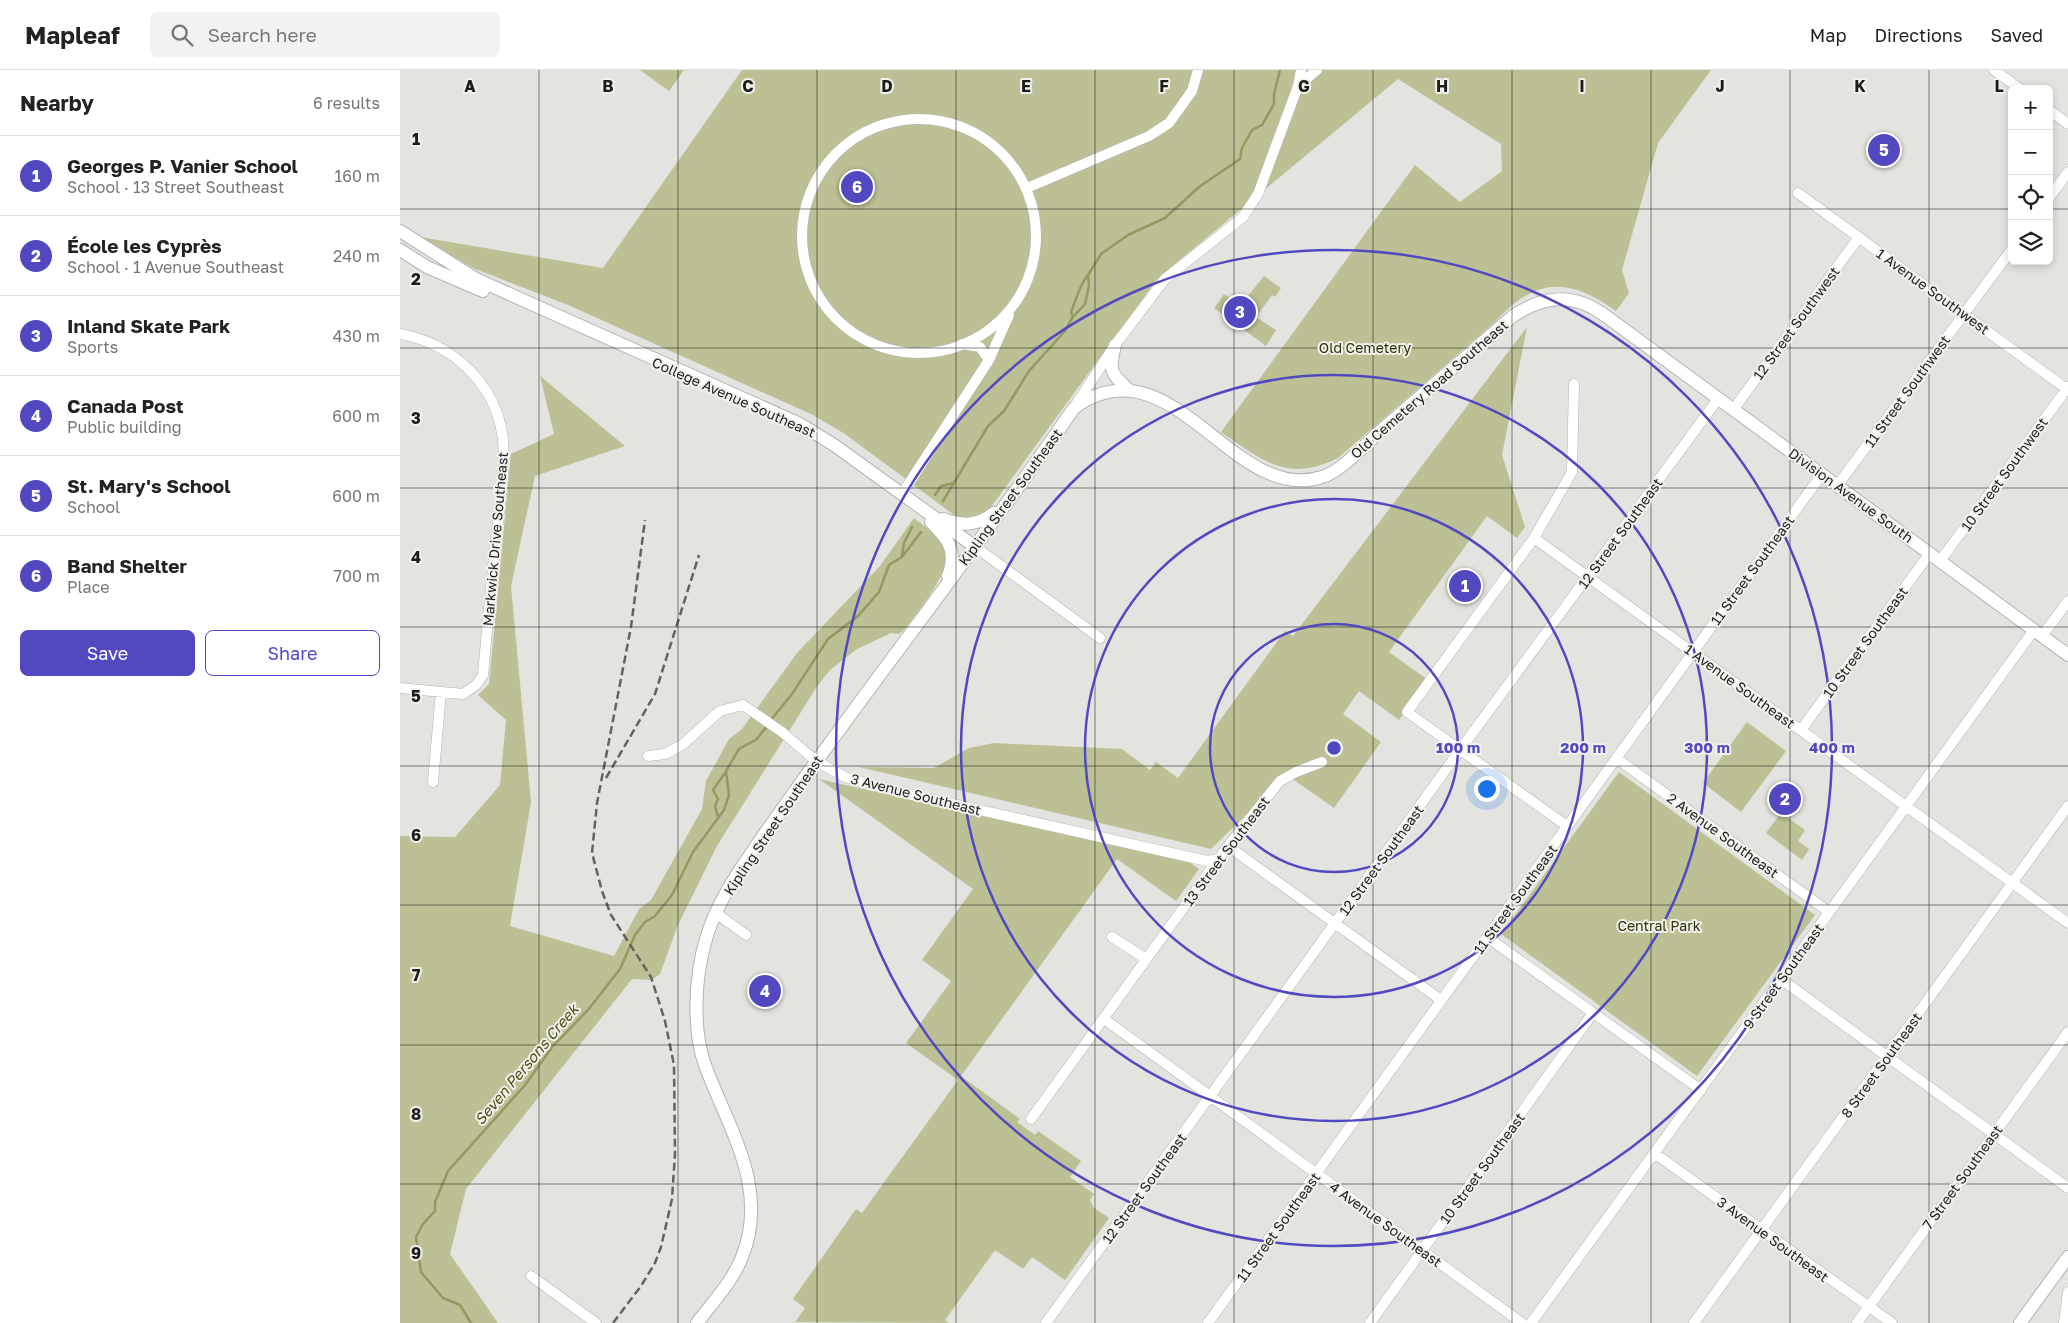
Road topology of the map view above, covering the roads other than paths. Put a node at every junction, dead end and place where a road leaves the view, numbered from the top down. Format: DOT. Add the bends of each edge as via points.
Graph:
graph roads {
  1 [pos="1198,70"];
  2 [pos="1301,70"];
  3 [pos="1317,70"];
  4 [pos="1994,70"];
  5 [pos="2015,85"];
  6 [pos="1298,86"];
  7 [pos="2053,113"];
  8 [pos="2068,124"];
  9 [pos="2068,172"];
  10 [pos="1027,188"];
  11 [pos="1798,193"];
  12 [pos="2053,193"];
  13 [pos="400,231"];
  14 [pos="1859,237"];
  15 [pos="400,250"];
  16 [pos="2008,254"];
  17 [pos="1011,310"];
  18 [pos="1964,314"];
  19 [pos="558,318"];
  20 [pos="400,334"];
  21 [pos="1633,336"];
  22 [pos="962,344"];
  23 [pos="1115,345"];
  24 [pos="989,360"];
  25 [pos="1574,384"];
  26 [pos="2068,388"];
  27 [pos="1129,390"];
  28 [pos="1718,398"];
  29 [pos="1733,410"];
  30 [pos="1067,418"];
  31 [pos="1822,474"];
  32 [pos="1837,486"];
  33 [pos="906,496"];
  34 [pos="1004,506"];
  35 [pos="929,513"];
  36 [pos="1534,538"];
  37 [pos="974,546"];
  38 [pos="1930,553"];
  39 [pos="1940,561"];
  40 [pos="1588,577"];
  41 [pos="939,594"];
  42 [pos="2068,601"];
  43 [pos="2038,633"];
  44 [pos="1100,638"];
  45 [pos="1693,652"];
  46 [pos="2068,655"];
  47 [pos="400,688"];
  48 [pos="441,692"];
  49 [pos="1801,730"];
  50 [pos="1460,750"];
  51 [pos="648,756"];
  52 [pos="1616,758"];
  53 [pos="816,761"];
  54 [pos="1322,762"];
  55 [pos="433,782"];
  56 [pos="1906,806"];
  57 [pos="2068,806"];
  58 [pos="1567,826"];
  59 [pos="1228,846"];
  60 [pos="1218,859"];
  61 [pos="2013,883"];
  62 [pos="1829,912"];
  63 [pos="716,913"];
  64 [pos="1335,923"];
  65 [pos="2068,923"];
  66 [pos="746,935"];
  67 [pos="1112,937"];
  68 [pos="1487,937"];
  69 [pos="1146,959"];
  70 [pos="1781,979"];
  71 [pos="1441,1000"];
  72 [pos="1593,1013"];
  73 [pos="1104,1019"];
  74 [pos="2068,1032"];
  75 [pos="1887,1056"];
  76 [pos="1700,1090"];
  77 [pos="1210,1096"];
  78 [pos="1031,1119"];
  79 [pos="1994,1134"];
  80 [pos="1654,1153"];
  81 [pos="1316,1173"];
  82 [pos="2068,1188"];
  83 [pos="1761,1230"];
  84 [pos="1422,1250"];
  85 [pos="2068,1257"];
  86 [pos="531,1276"];
  87 [pos="2068,1292"];
  88 [pos="1869,1306"];
  89 [pos="596,1323"];
  90 [pos="697,1323"];
  91 [pos="1046,1323"];
  92 [pos="1208,1323"];
  93 [pos="1370,1323"];
  94 [pos="1522,1323"];
  95 [pos="1531,1323"];
  96 [pos="1694,1323"];
  97 [pos="1857,1323"];
  98 [pos="1892,1323"];
  99 [pos="2020,1323"];
  100 [pos="2064,1323"];
  1 -- 10 [label="street" via="1192,90 1169,123 1150,136"];
  2 -- 6 [label="street, Kipling Street Southeast"];
  3 -- 6 [label="street"];
  4 -- 5 [label="street"];
  6 -- 23 [label="street, Kipling Street Southeast" via="1251,208 1165,279"];
  7 -- 8 [label="street"];
  9 -- 12 [label="street"];
  10 -- 17 [label="street" via="1036,219 1036,251 1028,282"];
  10 -- 22 [label="street" via="1009,158 983,136 952,122 918,117 884,123 853,138 828,161 810,191 802,224 803,259 814,291 835,319 862,339 894,351 929,354"];
  11 -- 14 [label="street, 1 Avenue Southwest"];
  13 -- 19 [label="street, College Avenue Southeast" via="468,275"];
  14 -- 18 [label="street, 1 Avenue Southwest"];
  14 -- 29 [label="street, 12 Street Southwest"];
  15 -- 19 [label="street, College Avenue Southeast" via="447,276 529,310"];
  16 -- 18 [label="street, 11 Street Southwest"];
  17 -- 22 [label="street" via="989,331"];
  17 -- 24 [label="street"];
  18 -- 26 [label="street, 1 Avenue Southwest"];
  18 -- 32 [label="street, 11 Street Southwest"];
  19 -- 33 [label="street, College Avenue Southeast" via="800,424"];
  20 -- 48 [label="street, Markwick Drive Southeast" via="433,343 464,364 491,400 503,440 482,675 476,685 463,694"];
  21 -- 27 [label="street, Old Cemetery Road Southeast" via="1582,302 1548,299 1526,307 1340,466 1322,477 1289,479 1260,468 1162,401"];
  21 -- 28 [label="street, Division Avenue South"];
  22 -- 24 [label="street" via="980,347"];
  23 -- 27 [label="street" via="1110,365 1112,374"];
  23 -- 30 [label="street, Kipling Street Southeast"];
  24 -- 33 [label="street"];
  25 -- 36 [label="street" via="1572,472"];
  26 -- 39 [label="street, 10 Street Southwest"];
  27 -- 30 [label="street" via="1099,393 1074,408"];
  28 -- 29 [label="street, Division Avenue South"];
  28 -- 40 [label="street, 12 Street Southeast"];
  29 -- 31 [label="street, Division Avenue South"];
  30 -- 34 [label="street, Kipling Street Southeast"];
  31 -- 32 [label="street, Division Avenue South"];
  31 -- 45 [label="street, 11 Street Southeast"];
  32 -- 38 [label="street, Division Avenue South"];
  33 -- 35 [label="street, College Avenue Southeast"];
  33 -- 41 [label="street" via="948,540 952,549 949,573"];
  34 -- 35 [label="street" via="986,520 972,524 958,524"];
  34 -- 37 [label="street, Kipling Street Southeast"];
  35 -- 37 [label="street, College Avenue Southeast"];
  36 -- 40 [label="street, 1 Avenue Southeast"];
  36 -- 50 [label="street" via="1407,712"];
  37 -- 41 [label="street, Kipling Street Southeast"];
  37 -- 44 [label="street"];
  38 -- 39 [label="street, Division Avenue South"];
  38 -- 49 [label="street, 10 Street Southeast"];
  39 -- 43 [label="street, Division Avenue South"];
  40 -- 45 [label="street, 1 Avenue Southeast"];
  40 -- 50 [label="street, 12 Street Southeast"];
  41 -- 53 [label="street, Kipling Street Southeast"];
  42 -- 43 [label="street, 9 Street Southeast"];
  43 -- 46 [label="street, Division Avenue South"];
  43 -- 56 [label="street, 9 Street Southeast"];
  45 -- 49 [label="street, 1 Avenue Southeast"];
  45 -- 52 [label="street, 11 Street Southeast"];
  47 -- 48 [label="street, Markwick Drive Southeast"];
  48 -- 55 [label="street"];
  49 -- 56 [label="street, 1 Avenue Southeast"];
  50 -- 58 [label="street"];
  50 -- 64 [label="street, 12 Street Southeast"];
  51 -- 53 [label="street, 3 Avenue Southeast" via="665,754 682,746 720,711 743,705"];
  52 -- 58 [label="street, 11 Street Southeast"];
  52 -- 62 [label="street, 2 Avenue Southeast"];
  53 -- 60 [label="street, 3 Avenue Southeast" via="845,777 899,792 1207,861"];
  53 -- 63 [label="street, Kipling Street Southeast" via="737,873"];
  54 -- 59 [label="street, 13 Street Southeast" via="1280,781"];
  56 -- 61 [label="street, 1 Avenue Southeast"];
  56 -- 62 [label="street, 9 Street Southeast"];
  57 -- 61 [label="street, 8 Street Southeast"];
  58 -- 68 [label="street, 11 Street Southeast"];
  59 -- 60 [label="street, 13 Street Southeast"];
  59 -- 64 [label="street"];
  60 -- 69 [label="street, 13 Street Southeast"];
  61 -- 65 [label="street, 1 Avenue Southeast"];
  61 -- 75 [label="street, 8 Street Southeast"];
  62 -- 70 [label="street, 9 Street Southeast"];
  63 -- 66 [label="street"];
  63 -- 90 [label="street, Kipling Street Southeast" via="700,965 697,989 699,1037 704,1063 745,1163 751,1205 741,1260"];
  64 -- 71 [label="street"];
  64 -- 77 [label="street, 12 Street Southeast"];
  67 -- 69 [label="street"];
  68 -- 71 [label="street, 11 Street Southeast"];
  68 -- 72 [label="street"];
  69 -- 73 [label="street, 13 Street Southeast"];
  70 -- 75 [label="street"];
  70 -- 76 [label="street, 9 Street Southeast"];
  71 -- 81 [label="street, 11 Street Southeast"];
  72 -- 76 [label="street"];
  72 -- 84 [label="street, 10 Street Southeast"];
  73 -- 77 [label="street, 4 Avenue Southeast"];
  73 -- 78 [label="street, 13 Street Southeast"];
  74 -- 79 [label="street, 7 Street Southeast"];
  75 -- 79 [label="street"];
  75 -- 83 [label="street, 8 Street Southeast"];
  76 -- 80 [label="street, 9 Street Southeast"];
  77 -- 81 [label="street, 4 Avenue Southeast"];
  77 -- 91 [label="street, 12 Street Southeast"];
  79 -- 82 [label="street"];
  79 -- 88 [label="street, 7 Street Southeast"];
  80 -- 83 [label="street, 3 Avenue Southeast"];
  80 -- 95 [label="street, 9 Street Southeast"];
  81 -- 84 [label="street, 4 Avenue Southeast"];
  81 -- 92 [label="street, 11 Street Southeast"];
  83 -- 88 [label="street, 3 Avenue Southeast"];
  83 -- 96 [label="street, 8 Street Southeast"];
  84 -- 93 [label="street, 10 Street Southeast"];
  84 -- 94 [label="street, 4 Avenue Southeast"];
  85 -- 99 [label="street"];
  86 -- 89 [label="street"];
  87 -- 100 [label="street"];
  88 -- 97 [label="street, 7 Street Southeast"];
  88 -- 98 [label="street, 3 Avenue Southeast"];
}
